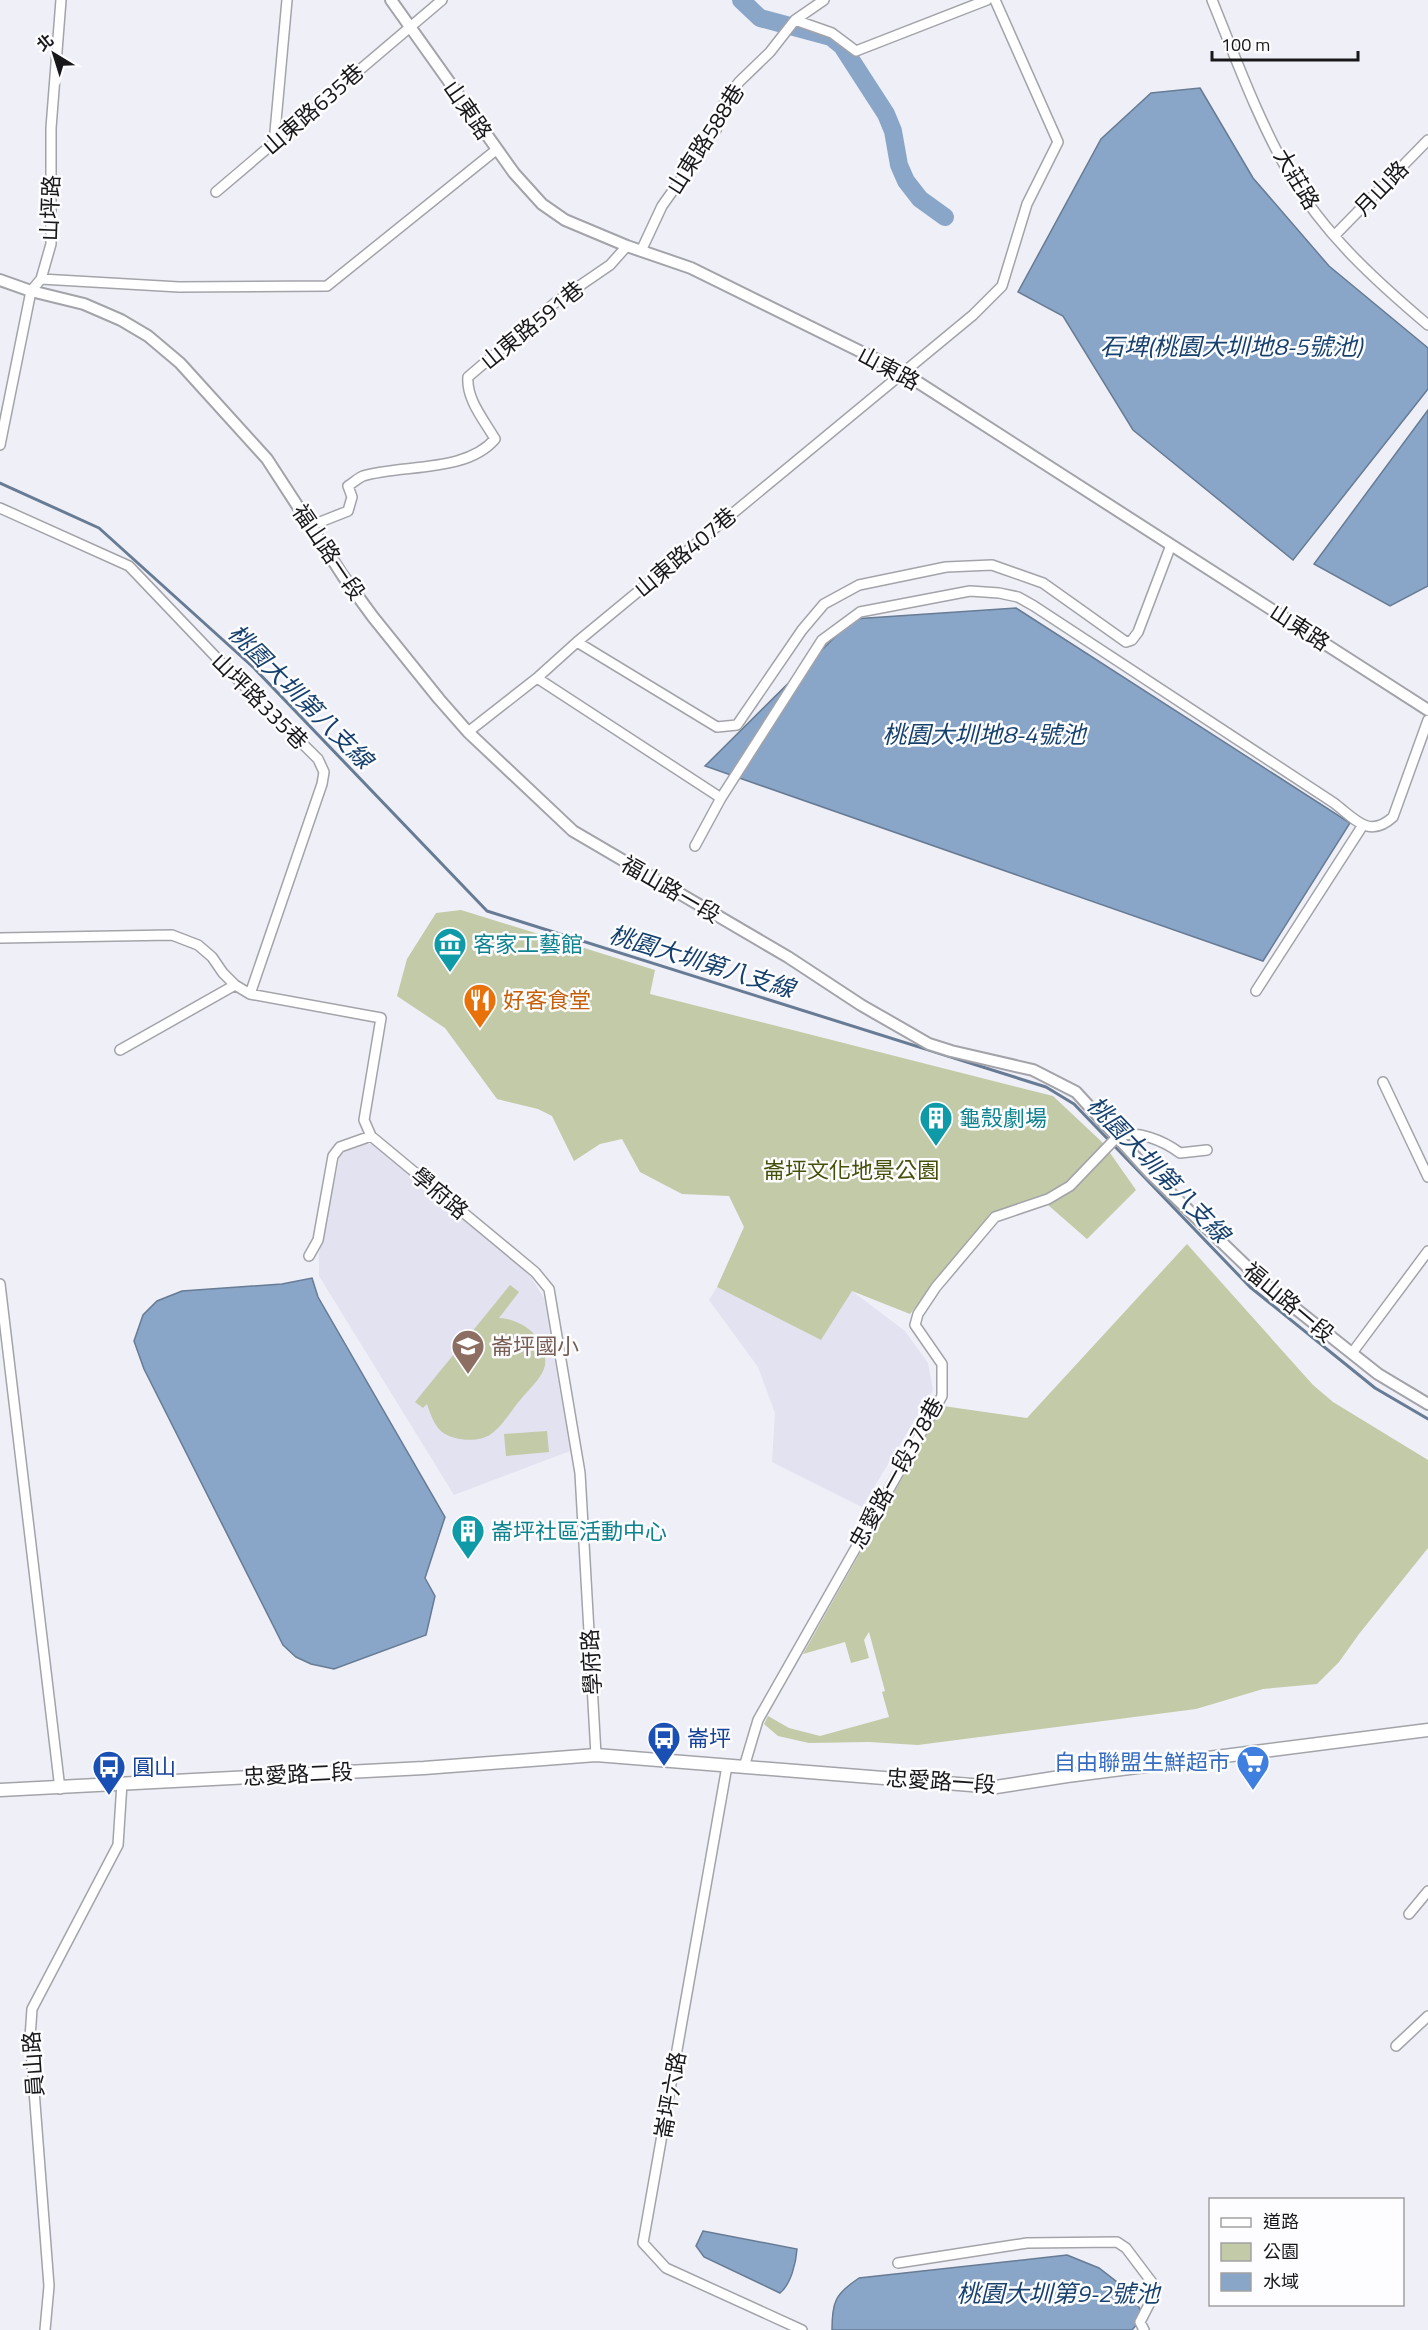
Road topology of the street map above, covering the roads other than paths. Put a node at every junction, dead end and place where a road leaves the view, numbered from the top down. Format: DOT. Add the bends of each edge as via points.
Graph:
graph roads {
  1 [pos="61,0"];
  2 [pos="287,0"];
  3 [pos="391,0"];
  4 [pos="442,0"];
  5 [pos="824,0"];
  6 [pos="987,0"];
  7 [pos="995,0"];
  8 [pos="1212,0"];
  9 [pos="795,20"];
  10 [pos="409,26"];
  11 [pos="1428,140"];
  12 [pos="274,143"];
  13 [pos="496,150"];
  14 [pos="216,192"];
  15 [pos="1335,236"];
  16 [pos="627,246"];
  17 [pos="640,251"];
  18 [pos="41,279"];
  19 [pos="0,280"];
  20 [pos="31,291"];
  21 [pos="1428,325"];
  22 [pos="902,372"];
  23 [pos="0,445"];
  24 [pos="0,508"];
  25 [pos="310,526"];
  26 [pos="1171,545"];
  27 [pos="577,642"];
  28 [pos="537,678"];
  29 [pos="1428,710"];
  30 [pos="1428,720"];
  31 [pos="468,732"];
  32 [pos="721,798"];
  33 [pos="1363,825"];
  34 [pos="695,846"];
  35 [pos="0,938"];
  36 [pos="235,985"];
  37 [pos="1256,991"];
  38 [pos="250,994"];
  39 [pos="120,1050"];
  40 [pos="1383,1082"];
  41 [pos="371,1136"];
  42 [pos="1113,1141"];
  43 [pos="1207,1150"];
  44 [pos="1428,1177"];
  45 [pos="1428,1251"];
  46 [pos="309,1256"];
  47 [pos="0,1284"];
  48 [pos="1352,1353"];
  49 [pos="1428,1404"];
  50 [pos="1428,1730"];
  51 [pos="596,1755"];
  52 [pos="727,1766"];
  53 [pos="744,1767"];
  54 [pos="122,1784"];
  55 [pos="60,1789"];
  56 [pos="0,1790"];
  57 [pos="1428,1891"];
  58 [pos="1410,1914"];
  59 [pos="1428,2016"];
  60 [pos="1396,2046"];
  61 [pos="898,2263"];
  62 [pos="45,2330"];
  63 [pos="802,2330"];
  64 [pos="1144,2330"];
  1 -- 18 [label="street, 山坪路" via="51,128 51,244"];
  2 -- 12 [label="street"];
  3 -- 10 [label="street, 山東路"];
  4 -- 10 [label="street, 山東路635巷"];
  5 -- 9 [label="street, 山東路588巷"];
  6 -- 9 [label="street" via="856,51 832,33"];
  7 -- 22 [label="street, 山東路407巷" via="1058,142 1027,204 1002,286 973,315"];
  8 -- 15 [label="street, 大莊路" via="1247,86 1290,175"];
  9 -- 17 [label="street, 山東路588巷" via="725,101 716,130 663,206"];
  10 -- 12 [label="street, 山東路635巷"];
  10 -- 13 [label="street, 山東路"];
  11 -- 15 [label="street, 月山路"];
  12 -- 14 [label="street, 山東路635巷"];
  13 -- 16 [label="street, 山東路" via="542,204 565,220"];
  13 -- 18 [label="street" via="327,286 179,287"];
  15 -- 21 [label="street, 大莊路" via="1373,278"];
  16 -- 17 [label="street, 山東路"];
  16 -- 25 [label="street, 山東路591巷" via="610,265 556,302 468,377 470,395 495,439 486,449 447,463 362,477 348,486 352,497 348,511"];
  17 -- 22 [label="street, 山東路" via="691,268"];
  18 -- 20 [label="street, 山坪路"];
  19 -- 20 [label="street, 福山路一段"];
  20 -- 23 [label="street, 山坪路"];
  20 -- 25 [label="street, 福山路一段" via="84,304 121,320 165,350 267,459"];
  22 -- 26 [label="street, 山東路"];
  22 -- 27 [label="street, 山東路407巷"];
  24 -- 38 [label="street, 山坪路335巷" via="129,566 318,759 324,772 322,784"];
  25 -- 31 [label="street, 福山路一段" via="373,617"];
  26 -- 27 [label="street" via="1138,632 1126,642 1043,583 992,565 946,567 859,585 824,604 736,725 717,727"];
  26 -- 29 [label="street, 山東路"];
  27 -- 28 [label="street, 山東路407巷"];
  28 -- 31 [label="street, 山東路407巷"];
  28 -- 32 [label="street"];
  30 -- 33 [label="street" via="1393,817 1383,826"];
  31 -- 42 [label="street, 福山路一段" via="573,831 929,1044 1033,1070 1076,1092"];
  32 -- 33 [label="street" via="822,640 860,612 970,591 1018,597 1056,619"];
  32 -- 34 [label="street"];
  33 -- 37 [label="street"];
  35 -- 36 [label="street" via="172,935 198,945"];
  36 -- 38 [label="street"];
  36 -- 39 [label="street"];
  38 -- 41 [label="street" via="381,1018 364,1120"];
  40 -- 44 [label="street"];
  41 -- 46 [label="street" via="340,1147 333,1156 318,1240"];
  41 -- 51 [label="street, 學府路" via="535,1272 549,1289 580,1473"];
  42 -- 43 [label="street" via="1127,1133 1137,1133 1180,1153"];
  42 -- 48 [label="street, 福山路一段" via="1267,1286"];
  42 -- 53 [label="street, 忠愛路一段378巷" via="1070,1186 1048,1199 995,1217 918,1314 915,1325 942,1364 942,1396 758,1720"];
  45 -- 48 [label="street"];
  47 -- 55 [label="street"];
  48 -- 49 [label="street, 福山路一段"];
  50 -- 53 [label="main road, 忠愛路一段" via="996,1788"];
  51 -- 52 [label="main road, 忠愛路一段"];
  51 -- 54 [label="main road, 忠愛路二段"];
  52 -- 53 [label="main road, 忠愛路一段"];
  52 -- 63 [label="street, 崙坪六路" via="643,2243 666,2268"];
  54 -- 55 [label="main road, 忠愛路二段"];
  54 -- 62 [label="street, 員山路" via="118,1845 32,2009 30,2038 49,2286"];
  55 -- 56 [label="main road, 忠愛路二段"];
  57 -- 58 [label="street"];
  59 -- 60 [label="street"];
  61 -- 64 [label="street" via="1027,2243 1117,2242 1157,2289 1140,2322"];
}
